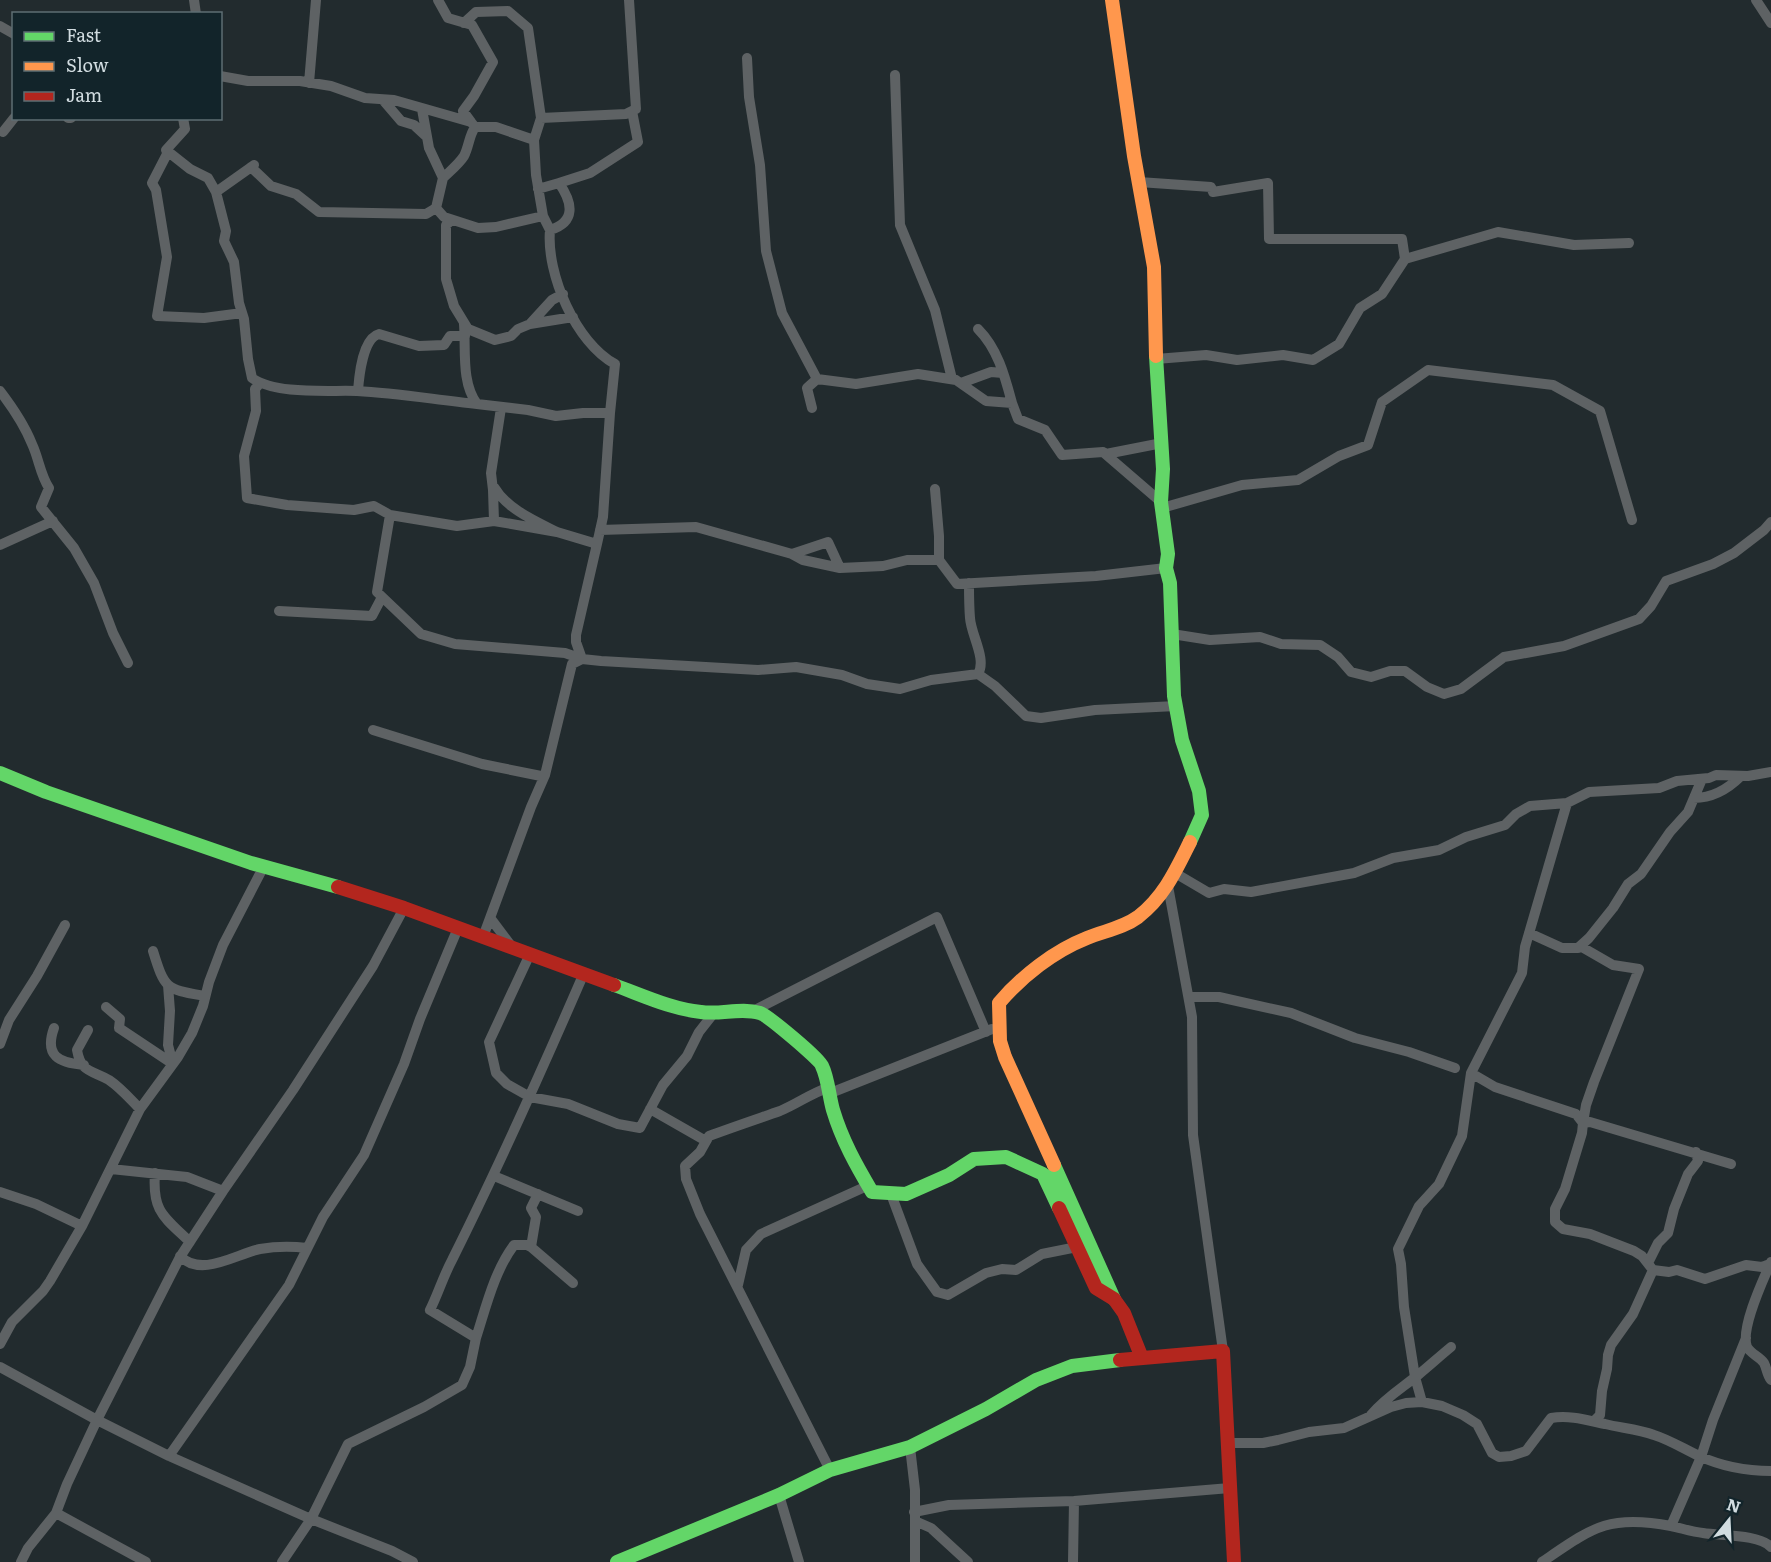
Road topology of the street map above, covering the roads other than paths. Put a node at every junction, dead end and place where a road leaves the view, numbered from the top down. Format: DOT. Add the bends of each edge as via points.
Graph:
graph roads {
  1 [pos="316,0"];
  2 [pos="438,0"];
  3 [pos="629,0"];
  4 [pos="1112,0"];
  5 [pos="1756,0"];
  6 [pos="464,23"];
  7 [pos="1771,23"];
  8 [pos="747,58"];
  9 [pos="895,75"];
  10 [pos="222,76"];
  11 [pos="309,82"];
  12 [pos="383,100"];
  13 [pos="422,109"];
  14 [pos="632,111"];
  15 [pos="541,118"];
  16 [pos="12,120"];
  17 [pos="183,120"];
  18 [pos="473,124"];
  19 [pos="3,132"];
  20 [pos="427,136"];
  21 [pos="534,140"];
  22 [pos="168,152"];
  23 [pos="443,178"];
  24 [pos="1139,182"];
  25 [pos="559,183"];
  26 [pos="538,189"];
  27 [pos="216,192"];
  28 [pos="436,208"];
  29 [pos="543,216"];
  30 [pos="452,220"];
  31 [pos="550,230"];
  32 [pos="1629,243"];
  33 [pos="1405,259"];
  34 [pos="563,294"];
  35 [pos="242,313"];
  36 [pos="573,317"];
  37 [pos="464,324"];
  38 [pos="530,324"];
  39 [pos="978,329"];
  40 [pos="465,336"];
  41 [pos="1156,360"];
  42 [pos="1004,373"];
  43 [pos="817,378"];
  44 [pos="956,381"];
  45 [pos="260,384"];
  46 [pos="0,391"];
  47 [pos="358,391"];
  48 [pos="1012,403"];
  49 [pos="477,404"];
  50 [pos="501,408"];
  51 [pos="812,408"];
  52 [pos="610,413"];
  53 [pos="1162,443"];
  54 [pos="1106,454"];
  55 [pos="492,484"];
  56 [pos="935,489"];
  57 [pos="1161,505"];
  58 [pos="390,515"];
  59 [pos="1632,520"];
  60 [pos="494,521"];
  61 [pos="53,522"];
  62 [pos="1771,522"];
  63 [pos="600,530"];
  64 [pos="557,532"];
  65 [pos="597,544"];
  66 [pos="0,545"];
  67 [pos="792,554"];
  68 [pos="939,560"];
  69 [pos="840,568"];
  70 [pos="1166,568"];
  71 [pos="969,583"];
  72 [pos="382,597"];
  73 [pos="279,611"];
  74 [pos="1172,634"];
  75 [pos="582,659"];
  76 [pos="128,663"];
  77 [pos="978,674"];
  78 [pos="1176,706"];
  79 [pos="373,730"];
  80 [pos="1771,772"];
  81 [pos="0,773"];
  82 [pos="545,775"];
  83 [pos="1741,776"];
  84 [pos="1702,778"];
  85 [pos="1694,798"];
  86 [pos="1567,803"];
  87 [pos="264,866"];
  88 [pos="1172,879"];
  89 [pos="404,908"];
  90 [pos="491,919"];
  91 [pos="64,925"];
  92 [pos="458,928"];
  93 [pos="1529,933"];
  94 [pos="483,937"];
  95 [pos="1580,946"];
  96 [pos="512,948"];
  97 [pos="153,951"];
  98 [pos="530,954"];
  99 [pos="584,973"];
  100 [pos="168,985"];
  101 [pos="205,996"];
  102 [pos="1189,997"];
  103 [pos="106,1007"];
  104 [pos="755,1010"];
  105 [pos="714,1013"];
  106 [pos="54,1028"];
  107 [pos="992,1029"];
  108 [pos="88,1030"];
  109 [pos="0,1044"];
  110 [pos="174,1064"];
  111 [pos="84,1065"];
  112 [pos="1455,1068"];
  113 [pos="1471,1073"];
  114 [pos="827,1091"];
  115 [pos="530,1097"];
  116 [pos="650,1108"];
  117 [pos="140,1109"];
  118 [pos="1583,1123"];
  119 [pos="706,1141"];
  120 [pos="1696,1152"];
  121 [pos="1731,1164"];
  122 [pos="111,1169"];
  123 [pos="155,1173"];
  124 [pos="494,1176"];
  125 [pos="867,1186"];
  126 [pos="223,1191"];
  127 [pos="0,1192"];
  128 [pos="538,1194"];
  129 [pos="891,1194"];
  130 [pos="578,1211"];
  131 [pos="82,1226"];
  132 [pos="190,1242"];
  133 [pos="1077,1246"];
  134 [pos="531,1247"];
  135 [pos="308,1248"];
  136 [pos="180,1256"];
  137 [pos="1770,1263"];
  138 [pos="1651,1266"];
  139 [pos="573,1283"];
  140 [pos="738,1285"];
  141 [pos="1114,1299"];
  142 [pos="476,1338"];
  143 [pos="1746,1338"];
  144 [pos="0,1344"];
  145 [pos="1451,1347"];
  146 [pos="1223,1351"];
  147 [pos="1142,1358"];
  148 [pos="0,1367"];
  149 [pos="1415,1377"];
  150 [pos="1771,1380"];
  151 [pos="1422,1402"];
  152 [pos="1369,1418"];
  153 [pos="97,1420"];
  154 [pos="1600,1420"];
  155 [pos="1228,1443"];
  156 [pos="910,1447"];
  157 [pos="169,1456"];
  158 [pos="1701,1457"];
  159 [pos="830,1470"];
  160 [pos="1771,1471"];
  161 [pos="1230,1488"];
  162 [pos="779,1495"];
  163 [pos="1074,1501"];
  164 [pos="56,1513"];
  165 [pos="915,1516"];
  166 [pos="310,1519"];
  167 [pos="1671,1526"];
  168 [pos="1771,1547"];
  169 [pos="21,1562"];
  170 [pos="146,1562"];
  171 [pos="282,1562"];
  172 [pos="413,1562"];
  173 [pos="617,1562"];
  174 [pos="799,1562"];
  175 [pos="915,1562"];
  176 [pos="968,1562"];
  177 [pos="1073,1562"];
  178 [pos="1234,1562"];
  179 [pos="1542,1562"];
  1 -- 11 [label="street"];
  2 -- 6 [label="street" via="448,18"];
  3 -- 14 [label="street" via="636,108"];
  4 -- 24 [label="street"];
  5 -- 7 [label="street"];
  6 -- 15 [label="street" via="476,12 508,11 528,28"];
  6 -- 18 [label="street" via="472,25 493,62 463,111"];
  8 -- 43 [label="street" via="766,251 782,313"];
  9 -- 44 [label="street" via="900,225 935,310"];
  10 -- 11 [label="street"];
  11 -- 12 [label="street"];
  12 -- 13 [label="street"];
  12 -- 20 [label="street" via="401,121 414,125"];
  13 -- 18 [label="street"];
  13 -- 20 [label="street"];
  14 -- 15 [label="street"];
  14 -- 25 [label="street" via="638,142 590,173"];
  15 -- 21 [label="street"];
  16 -- 19 [label="street"];
  17 -- 22 [label="street" via="184,129"];
  18 -- 21 [label="street"];
  18 -- 23 [label="street" via="463,158"];
  20 -- 23 [label="street"];
  21 -- 26 [label="street"];
  22 -- 27 [label="street" via="208,178"];
  22 -- 35 [label="street" via="152,183 167,257 156,316 204,318"];
  23 -- 28 [label="street"];
  24 -- 33 [label="street" via="1211,187 1213,192 1268,183 1269,239 1402,239"];
  24 -- 41 [label="street" via="1154,267"];
  25 -- 26 [label="street"];
  25 -- 31 [label="street" via="570,207 567,221"];
  26 -- 29 [label="street"];
  27 -- 28 [label="street" via="252,166 271,186 296,194 319,212 426,214"];
  27 -- 35 [label="street"];
  28 -- 30 [label="street"];
  29 -- 30 [label="street" via="478,228"];
  29 -- 31 [label="street"];
  30 -- 37 [label="street" via="446,225 446,279"];
  31 -- 34 [label="street" via="549,246"];
  32 -- 33 [label="street" via="1574,245 1498,232"];
  33 -- 41 [label="street" via="1382,294 1360,308 1339,344 1313,360 1283,355 1237,360 1206,355"];
  34 -- 36 [label="street"];
  34 -- 38 [label="street"];
  35 -- 45 [label="street" via="252,378"];
  36 -- 38 [label="street"];
  36 -- 52 [label="street" via="588,342 615,364"];
  37 -- 38 [label="street" via="495,340 511,336"];
  37 -- 40 [label="street"];
  39 -- 42 [label="street" via="990,341"];
  40 -- 47 [label="street" via="450,336 444,345 419,346 379,334 374,336 367,344"];
  40 -- 49 [label="street" via="466,372"];
  41 -- 53 [label="street"];
  42 -- 44 [label="street" via="991,372"];
  42 -- 48 [label="street"];
  43 -- 44 [label="street" via="856,384 918,374"];
  43 -- 51 [label="street" via="807,388"];
  44 -- 48 [label="street" via="986,401"];
  45 -- 47 [label="street" via="298,390"];
  45 -- 58 [label="street" via="255,389 256,411 244,456 247,498 354,510 374,506"];
  46 -- 61 [label="street" via="17,413 33,446 49,488 41,507"];
  47 -- 49 [label="street"];
  48 -- 54 [label="street" via="1018,419 1046,430 1062,455"];
  49 -- 50 [label="street"];
  50 -- 52 [label="street" via="556,416"];
  50 -- 55 [label="street"];
  52 -- 63 [label="street"];
  53 -- 54 [label="street"];
  53 -- 57 [label="street"];
  54 -- 57 [label="street"];
  55 -- 60 [label="street"];
  55 -- 64 [label="street" via="500,496 526,516"];
  56 -- 68 [label="street"];
  57 -- 59 [label="street" via="1242,485 1298,480 1339,456 1368,445 1382,402 1428,370 1553,385 1600,411"];
  57 -- 70 [label="street" via="1168,554"];
  58 -- 60 [label="street" via="457,526"];
  58 -- 72 [label="street" via="377,592"];
  60 -- 64 [label="street"];
  61 -- 66 [label="street"];
  61 -- 76 [label="street" via="94,583"];
  62 -- 74 [label="street" via="1734,553 1666,581 1639,619 1564,646 1504,657 1461,689 1444,694 1405,671 1371,677 1351,672 1320,645 1281,644 1260,637 1210,640"];
  63 -- 65 [label="street"];
  63 -- 67 [label="street" via="696,527"];
  64 -- 65 [label="street"];
  65 -- 75 [label="street" via="576,635"];
  67 -- 69 [label="street"];
  67 -- 69 [label="street" via="828,542"];
  68 -- 69 [label="street"];
  68 -- 71 [label="street" via="957,584"];
  70 -- 71 [label="street"];
  70 -- 74 [label="street"];
  71 -- 77 [label="street" via="972,632 981,656"];
  72 -- 73 [label="street" via="372,616"];
  72 -- 75 [label="street" via="421,634 455,644 565,653"];
  74 -- 78 [label="street"];
  75 -- 77 [label="street" via="758,670 796,667 900,689"];
  75 -- 82 [label="street" via="572,664"];
  77 -- 78 [label="street" via="1026,716"];
  78 -- 88 [label="street" via="1202,815"];
  79 -- 82 [label="street" via="482,764"];
  80 -- 83 [label="street"];
  81 -- 87 [label="street"];
  82 -- 90 [label="street"];
  83 -- 84 [label="street"];
  83 -- 85 [label="street" via="1715,794"];
  84 -- 85 [label="street"];
  84 -- 86 [label="street" via="1677,781 1659,789 1589,792"];
  85 -- 95 [label="street" via="1688,812 1641,874 1628,884"];
  86 -- 88 [label="street" via="1530,806 1505,825 1439,850 1393,858 1340,877 1251,892 1224,889 1209,893"];
  86 -- 93 [label="street"];
  87 -- 89 [label="street"];
  87 -- 101 [label="street" via="227,937"];
  88 -- 102 [label="street"];
  88 -- 107 [label="street" via="1139,916 1059,952 1014,985 999,1003"];
  89 -- 92 [label="street"];
  89 -- 126 [label="street" via="342,1015"];
  90 -- 94 [label="street"];
  90 -- 96 [label="street"];
  91 -- 109 [label="street" via="9,1020"];
  92 -- 94 [label="street"];
  92 -- 135 [label="street" via="364,1155 323,1217"];
  93 -- 95 [label="street" via="1562,948"];
  93 -- 113 [label="street" via="1522,973"];
  94 -- 96 [label="street"];
  95 -- 118 [label="street" via="1612,965 1639,969 1594,1082"];
  96 -- 98 [label="street"];
  97 -- 100 [label="street" via="162,980"];
  98 -- 99 [label="street"];
  98 -- 115 [label="street" via="489,1042 496,1073"];
  99 -- 105 [label="street" via="674,1007"];
  99 -- 115 [label="street"];
  100 -- 101 [label="street" via="174,991"];
  100 -- 110 [label="street" via="168,1044"];
  101 -- 110 [label="street" via="192,1033"];
  102 -- 112 [label="street" via="1219,997 1292,1013 1355,1038"];
  102 -- 146 [label="street" via="1194,1135"];
  103 -- 110 [label="street" via="120,1019 119,1028"];
  104 -- 105 [label="street"];
  104 -- 107 [label="street" via="937,917"];
  104 -- 114 [label="street" via="766,1015 822,1064"];
  105 -- 116 [label="street"];
  106 -- 111 [label="street" via="53,1053 61,1062"];
  107 -- 114 [label="street"];
  107 -- 141 [label="street"];
  108 -- 111 [label="street" via="77,1050"];
  110 -- 117 [label="street"];
  111 -- 117 [label="street" via="88,1071 109,1080"];
  113 -- 118 [label="street" via="1495,1087 1576,1114"];
  113 -- 149 [label="street" via="1462,1136 1439,1184 1419,1206 1398,1249"];
  114 -- 119 [label="street" via="814,1092 780,1111 709,1136"];
  114 -- 125 [label="street" via="850,1155"];
  115 -- 116 [label="street" via="568,1104 618,1124 640,1128"];
  115 -- 124 [label="street"];
  116 -- 119 [label="street"];
  117 -- 122 [label="street"];
  118 -- 120 [label="street"];
  118 -- 138 [label="street" via="1555,1209 1556,1222 1563,1229 1590,1234 1634,1251"];
  119 -- 140 [label="street" via="685,1166 686,1179"];
  120 -- 121 [label="street"];
  120 -- 138 [label="street" via="1698,1161 1688,1174 1668,1233 1658,1243"];
  122 -- 123 [label="street"];
  122 -- 131 [label="street"];
  123 -- 126 [label="street" via="198,1180"];
  123 -- 132 [label="street" via="159,1212"];
  124 -- 128 [label="street"];
  124 -- 142 [label="street" via="430,1310"];
  125 -- 129 [label="street" via="872,1192"];
  125 -- 140 [label="street" via="761,1234 746,1250"];
  126 -- 132 [label="street"];
  127 -- 131 [label="street"];
  128 -- 130 [label="street"];
  128 -- 134 [label="street" via="531,1208 536,1217"];
  129 -- 133 [label="street" via="906,1194 974,1159 1006,1157 1043,1174"];
  129 -- 133 [label="street" via="917,1264 937,1292 948,1295 986,1273 1016,1270 1042,1254"];
  131 -- 144 [label="street" via="50,1281 12,1322"];
  132 -- 136 [label="street"];
  133 -- 141 [label="street" via="1096,1288"];
  134 -- 139 [label="street"];
  134 -- 142 [label="street" via="514,1245 507,1255"];
  135 -- 136 [label="street" via="261,1249 210,1265 186,1262"];
  135 -- 157 [label="street" via="289,1286"];
  136 -- 153 [label="street"];
  137 -- 138 [label="street" via="1762,1267 1746,1265 1705,1279"];
  137 -- 143 [label="street"];
  138 -- 154 [label="street" via="1637,1307 1611,1345"];
  140 -- 159 [label="street"];
  141 -- 147 [label="street" via="1124,1313"];
  142 -- 166 [label="street" via="462,1385 348,1444"];
  143 -- 150 [label="street" via="1748,1348 1763,1361"];
  143 -- 158 [label="street"];
  145 -- 149 [label="street"];
  146 -- 147 [label="street"];
  146 -- 155 [label="street"];
  147 -- 156 [label="street" via="1072,1366 1036,1380"];
  148 -- 153 [label="street"];
  149 -- 151 [label="street"];
  149 -- 152 [label="street" via="1380,1403"];
  151 -- 152 [label="street" via="1406,1402"];
  151 -- 154 [label="street" via="1442,1406 1477,1424 1491,1453 1499,1457 1526,1451 1551,1419 1562,1416"];
  152 -- 155 [label="street" via="1344,1428 1278,1440"];
  153 -- 157 [label="street"];
  153 -- 164 [label="street"];
  154 -- 158 [label="street" via="1654,1435"];
  155 -- 161 [label="street"];
  156 -- 159 [label="street"];
  156 -- 165 [label="street"];
  157 -- 166 [label="street"];
  158 -- 160 [label="street" via="1750,1470"];
  158 -- 167 [label="street"];
  159 -- 162 [label="street"];
  161 -- 163 [label="street"];
  161 -- 178 [label="street"];
  162 -- 173 [label="street"];
  162 -- 174 [label="street"];
  163 -- 165 [label="street" via="949,1505"];
  163 -- 177 [label="street"];
  164 -- 169 [label="street"];
  164 -- 170 [label="street"];
  165 -- 175 [label="street"];
  165 -- 176 [label="street"];
  166 -- 171 [label="street"];
  166 -- 172 [label="street"];
  167 -- 168 [label="street" via="1750,1538"];
  167 -- 179 [label="street" via="1623,1521 1603,1525 1580,1535"];
}
